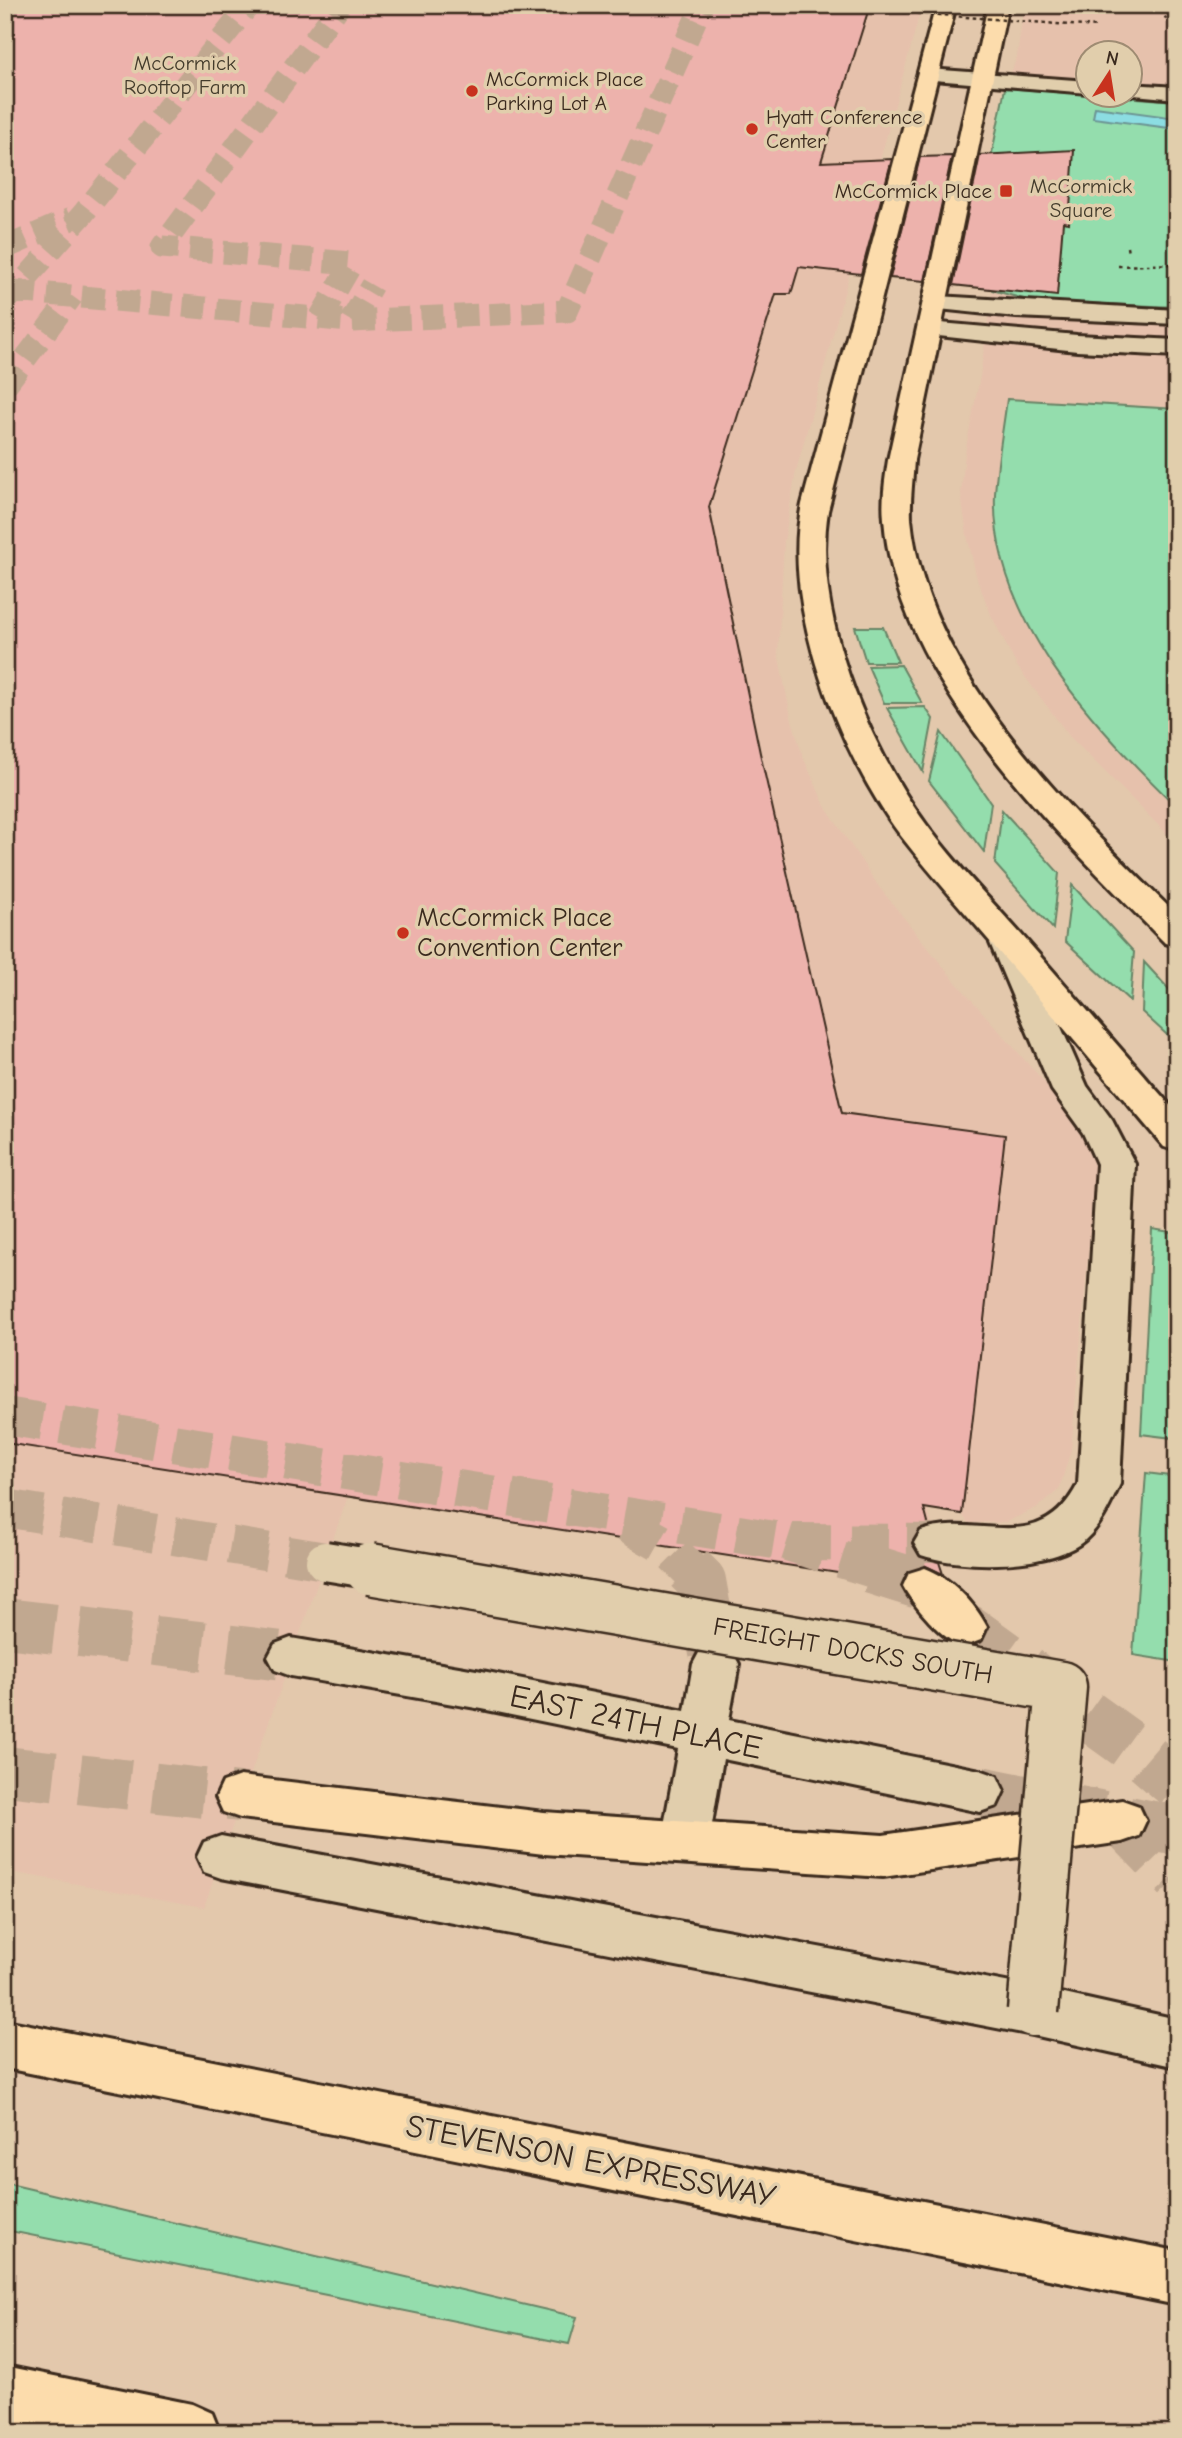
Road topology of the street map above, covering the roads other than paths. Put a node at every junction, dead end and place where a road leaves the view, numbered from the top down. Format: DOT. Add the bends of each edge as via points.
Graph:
graph roads {
  1 [pos="946,5"];
  2 [pos="998,5"];
  3 [pos="929,75"];
  4 [pos="982,79"];
  5 [pos="1074,86"];
  6 [pos="1144,91"];
  7 [pos="1177,93"];
  8 [pos="932,316"];
  9 [pos="1177,317"];
  10 [pos="1177,348"];
  11 [pos="1177,935"];
  12 [pos="1007,943"];
  13 [pos="1177,1138"];
  14 [pos="936,1543"];
  15 [pos="325,1560"];
  16 [pos="925,1586"];
  17 [pos="965,1627"];
  18 [pos="291,1657"];
  19 [pos="716,1664"];
  20 [pos="705,1737"];
  21 [pos="980,1791"];
  22 [pos="240,1797"];
  23 [pos="1122,1821"];
  24 [pos="685,1842"];
  25 [pos="220,1857"];
  26 [pos="1033,2011"];
  27 [pos="1177,2043"];
  28 [pos="5,2045"];
  29 [pos="1174,2277"];
  30 [pos="5,2394"];
  31 [pos="192,2433"];
  1 -- 3 [label="main road"];
  2 -- 4 [label="main road"];
  3 -- 4 [label="street"];
  3 -- 12 [label="main road" via="821,478 812,528 814,601 831,671 878,774 913,829"];
  4 -- 5 [label="street"];
  4 -- 8 [label="main road"];
  6 -- 7 [label="street"];
  8 -- 9 [label="street" via="1016,310"];
  8 -- 10 [label="street" via="1077,343"];
  8 -- 11 [label="main road" via="897,496 898,523 914,587 932,636 958,687 992,735 1045,799"];
  12 -- 13 [label="main road"];
  12 -- 14 [label="street" via="1070,1090 1099,1129 1116,1164 1099,1484 1086,1511 1056,1537 989,1547"];
  15 -- 26 [label="street, FREIGHT DOCKS SOUTH, bridge" via="1061,1687"];
  16 -- 17 [label="main road"];
  18 -- 20 [label="street, EAST 24TH PLACE" via="482,1690"];
  19 -- 20 [label="street"];
  20 -- 21 [label="street, EAST 24TH PLACE"];
  20 -- 24 [label="street"];
  22 -- 24 [label="main road" via="544,1833"];
  23 -- 24 [label="main road" via="883,1856"];
  25 -- 26 [label="street"];
  26 -- 27 [label="street"];
  28 -- 29 [label="main road, STEVENSON EXPRESSWAY"];
  30 -- 31 [label="main road"];
}
